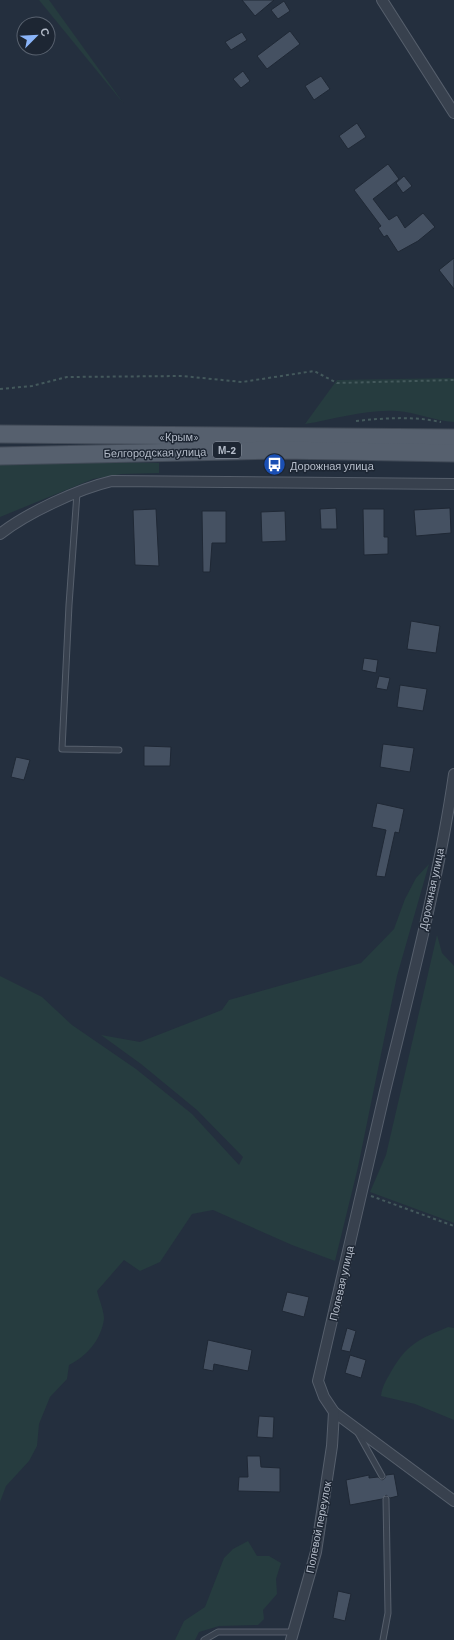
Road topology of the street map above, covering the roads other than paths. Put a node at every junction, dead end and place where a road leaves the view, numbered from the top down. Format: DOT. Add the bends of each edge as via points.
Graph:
graph roads {
  1 [pos="382,0"];
  2 [pos="454,113"];
  3 [pos="0,434"];
  4 [pos="454,438"];
  5 [pos="454,453"];
  6 [pos="0,456"];
  7 [pos="454,484"];
  8 [pos="77,493"];
  9 [pos="0,534"];
  10 [pos="118,750"];
  11 [pos="454,774"];
  12 [pos="406,1004"];
  13 [pos="334,1412"];
  14 [pos="358,1432"];
  15 [pos="382,1476"];
  16 [pos="386,1499"];
  17 [pos="454,1501"];
  18 [pos="292,1636"];
  19 [pos="204,1640"];
  20 [pos="383,1640"];
  1 -- 2 [label="street"];
  3 -- 4 [label="main road, «Крым» / М-2"];
  5 -- 6 [label="main road, Белгородская улица / М-2" via="282,450"];
  7 -- 8 [label="street" via="112,481 90,486"];
  8 -- 9 [label="street" via="16,522"];
  8 -- 10 [label="lane" via="62,749"];
  11 -- 12 [label="street, Дорожная улица"];
  12 -- 13 [label="street, Полевая улица" via="318,1381 324,1397"];
  13 -- 14 [label="street, Полевая улица"];
  13 -- 18 [label="street, Полевой переулок" via="332,1446 316,1552"];
  14 -- 15 [label="lane"];
  14 -- 17 [label="street, Полевая улица"];
  16 -- 20 [label="lane" via="388,1613"];
  18 -- 19 [label="lane" via="218,1632"];
}
